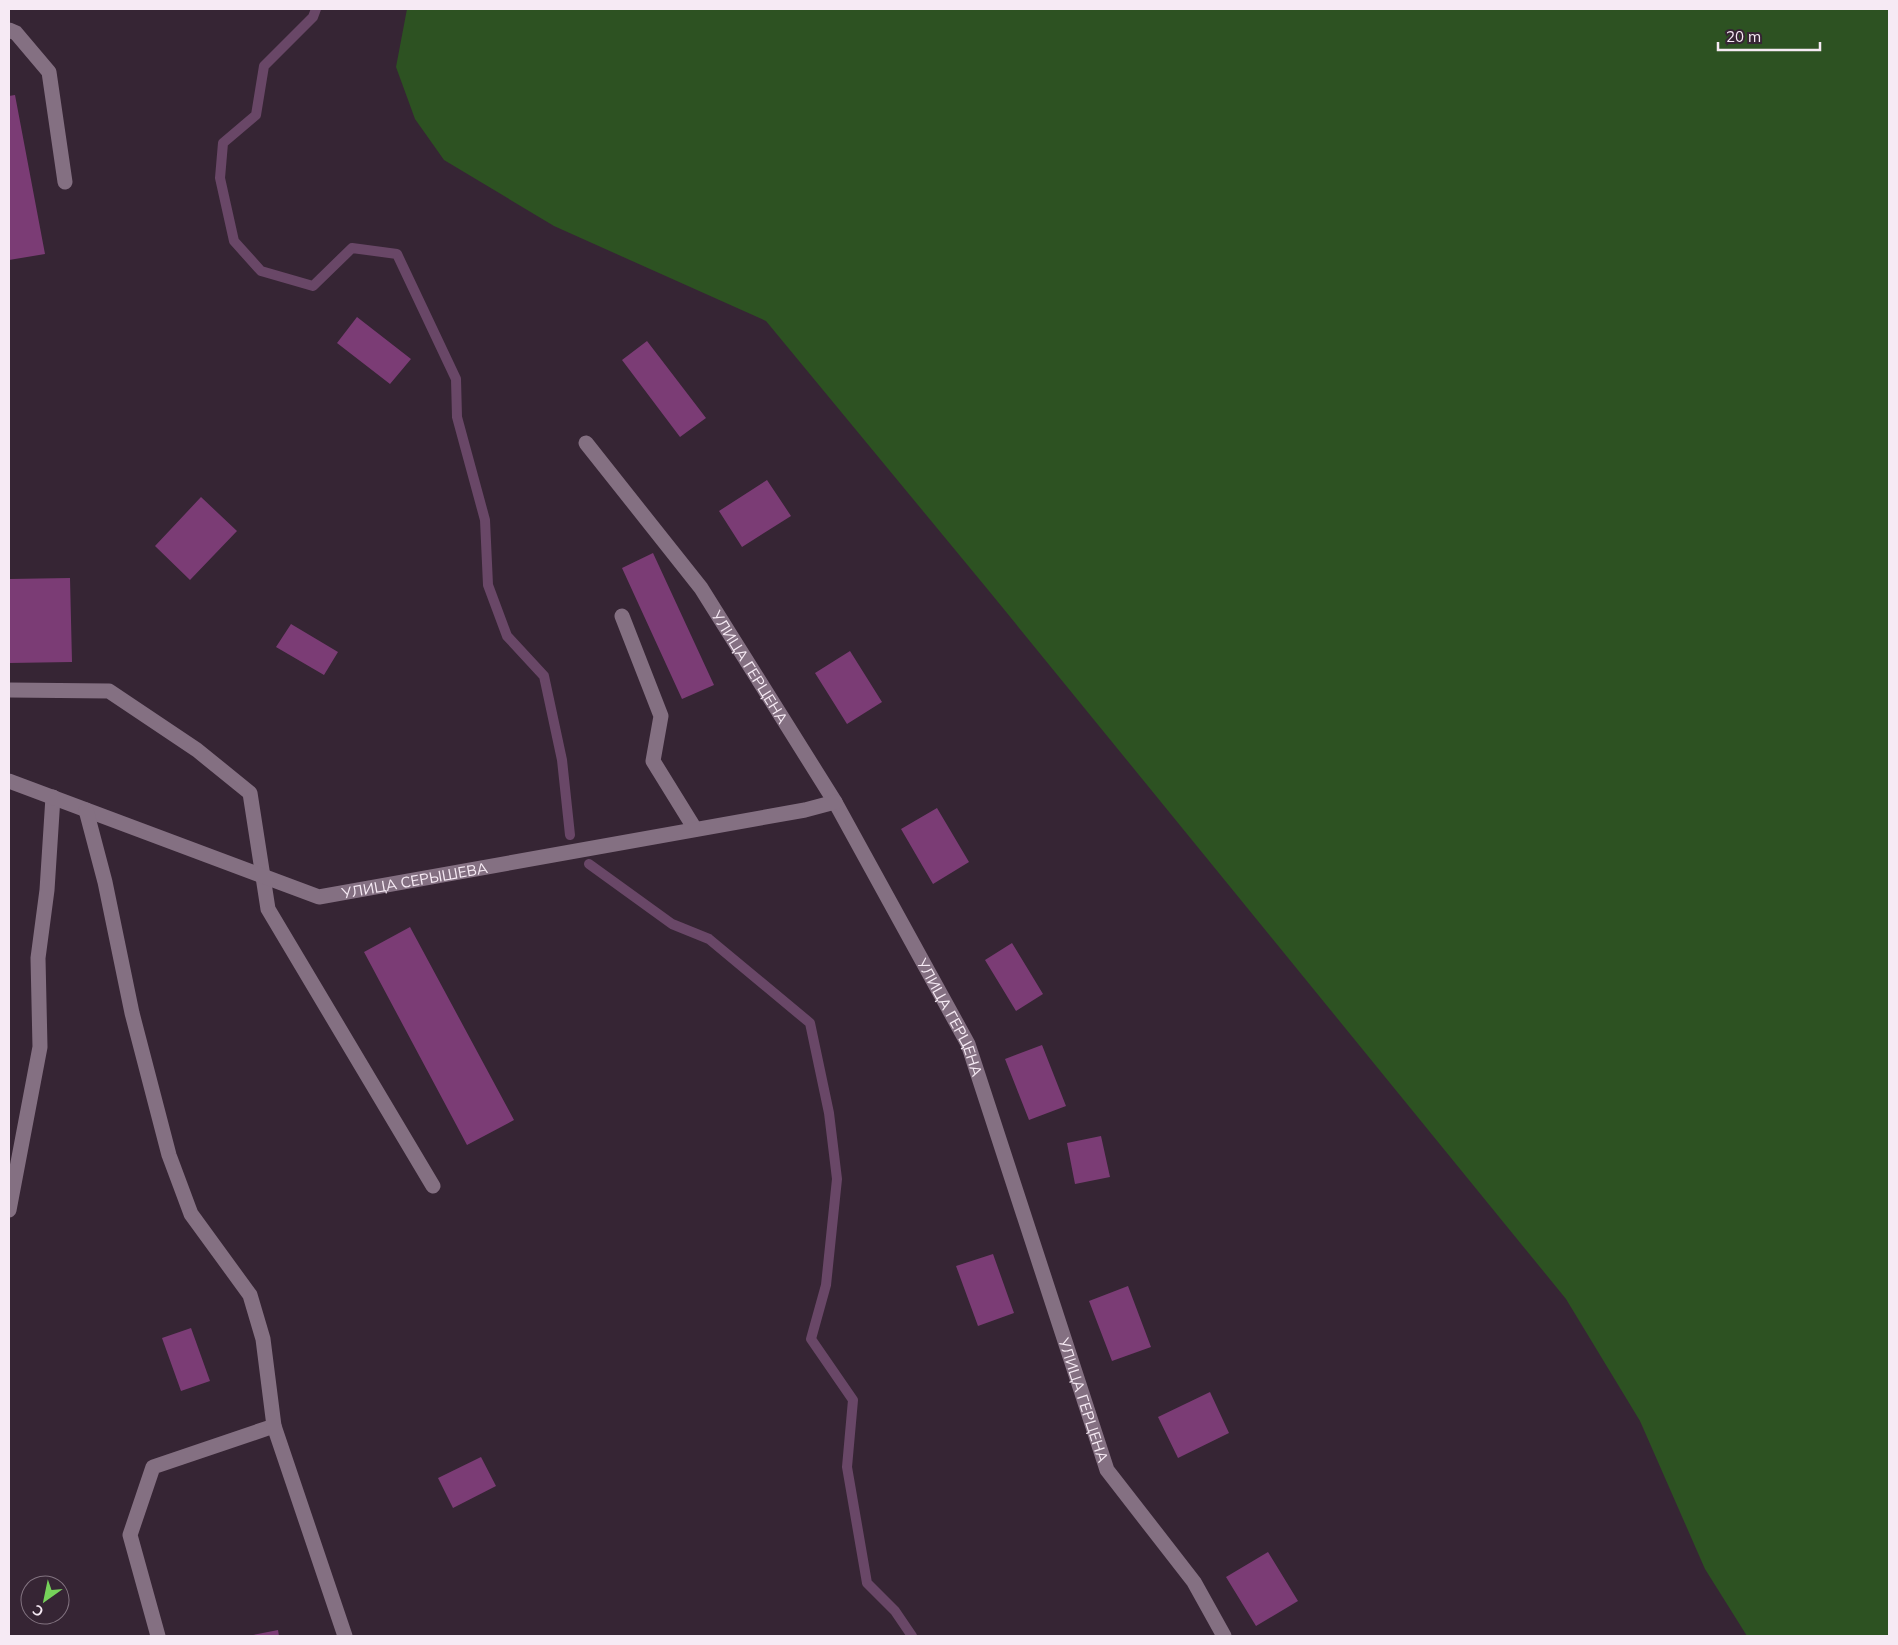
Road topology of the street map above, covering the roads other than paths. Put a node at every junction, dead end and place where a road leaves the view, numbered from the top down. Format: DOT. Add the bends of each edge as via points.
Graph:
graph roads {
  1 [pos="9,30"];
  2 [pos="65,182"];
  3 [pos="586,443"];
  4 [pos="622,616"];
  5 [pos="9,690"];
  6 [pos="9,781"];
  7 [pos="53,798"];
  8 [pos="835,802"];
  9 [pos="86,810"];
  10 [pos="695,829"];
  11 [pos="263,876"];
  12 [pos="433,1186"];
  13 [pos="9,1210"];
  14 [pos="274,1426"];
  15 [pos="158,1636"];
  16 [pos="345,1636"];
  17 [pos="1224,1636"];
  1 -- 2 [label="street" via="16,33 48,72"];
  3 -- 8 [label="street, УЛИЦА ГЕРЦЕНА" via="701,588"];
  4 -- 10 [label="street" via="661,716 653,761"];
  5 -- 11 [label="street" via="109,691 197,750 250,794"];
  6 -- 7 [label="street, УЛИЦА СЕРЫШЕВА"];
  7 -- 9 [label="street, УЛИЦА СЕРЫШЕВА"];
  7 -- 13 [label="street" via="47,890 38,958 40,1047"];
  8 -- 10 [label="street, УЛИЦА СЕРЫШЕВА"];
  8 -- 17 [label="street, УЛИЦА ГЕРЦЕНА" via="968,1044 1107,1470 1194,1582"];
  9 -- 11 [label="street, УЛИЦА СЕРЫШЕВА"];
  9 -- 14 [label="street" via="105,882 132,1013 169,1156 191,1214 250,1295 263,1339"];
  10 -- 11 [label="street, УЛИЦА СЕРЫШЕВА" via="319,897"];
  11 -- 12 [label="street" via="268,909"];
  14 -- 15 [label="street" via="153,1467 130,1535"];
  14 -- 16 [label="street"];
}
